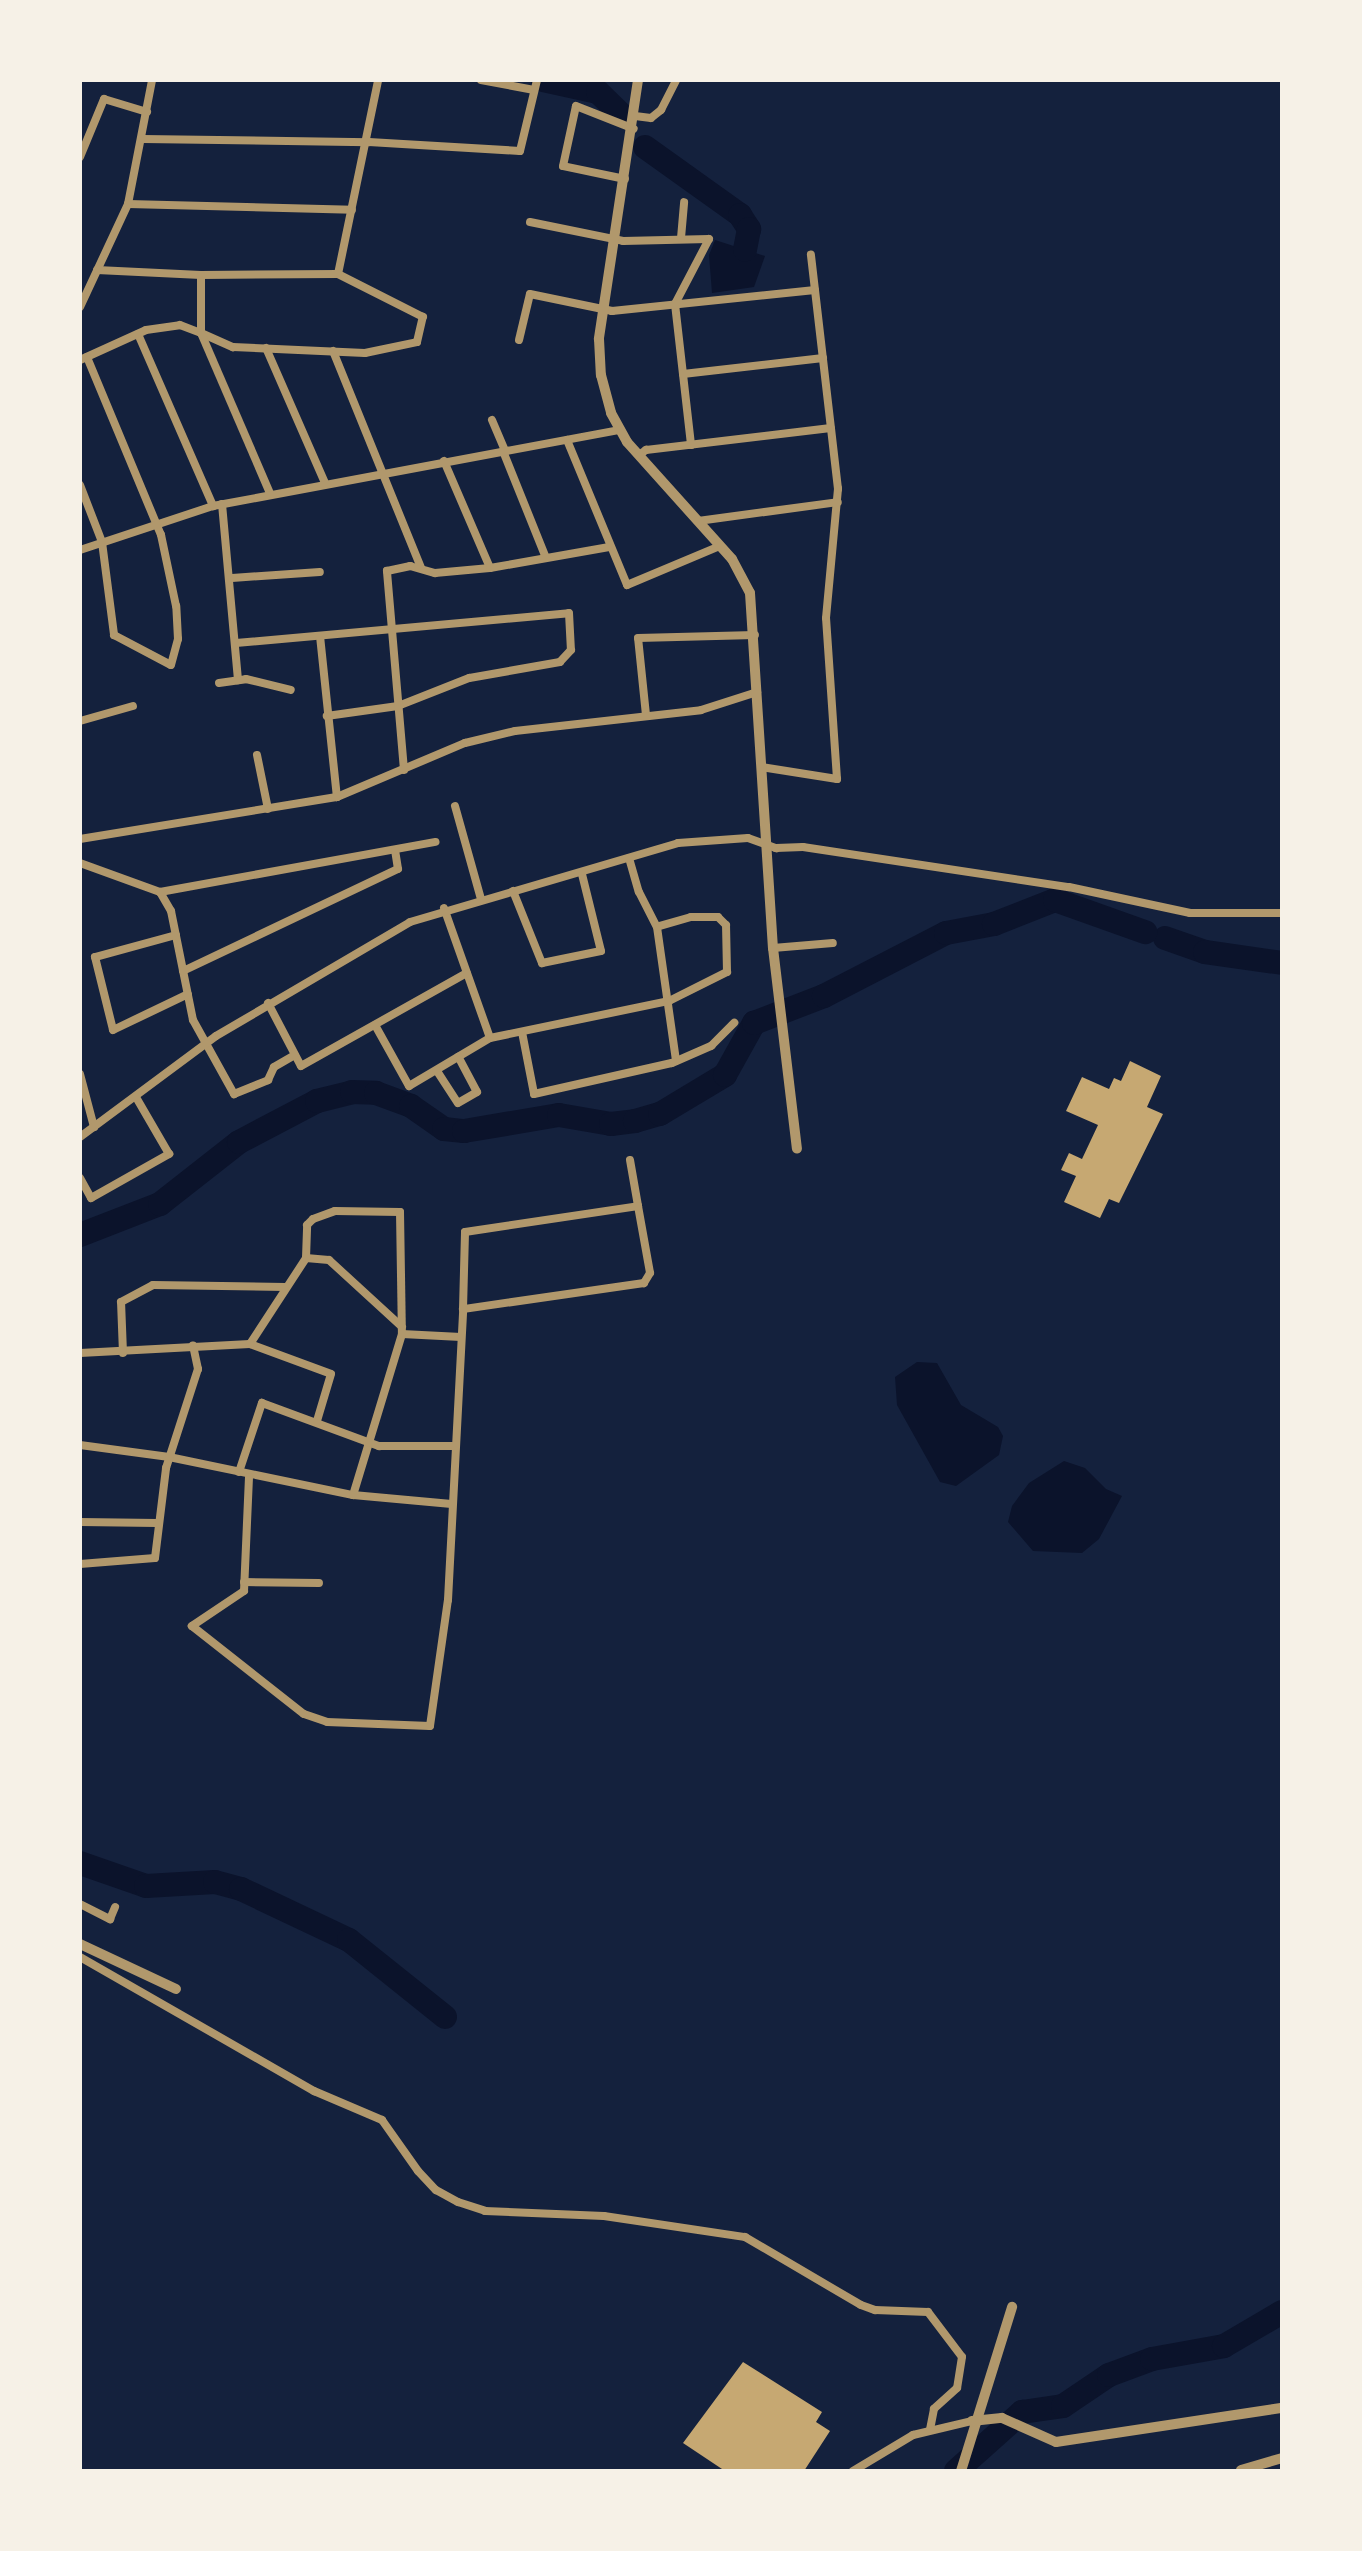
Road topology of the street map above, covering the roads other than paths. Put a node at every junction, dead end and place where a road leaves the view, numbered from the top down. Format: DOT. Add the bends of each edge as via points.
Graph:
graph roads {
  1 [pos="152,80"];
  2 [pos="378,80"];
  3 [pos="481,80"];
  4 [pos="638,80"];
  5 [pos="676,80"];
  6 [pos="535,86"];
  7 [pos="147,112"];
  8 [pos="635,116"];
  9 [pos="634,129"];
  10 [pos="143,139"];
  11 [pos="369,142"];
  12 [pos="80,157"];
  13 [pos="625,179"];
  14 [pos="684,202"];
  15 [pos="128,204"];
  16 [pos="352,210"];
  17 [pos="530,222"];
  18 [pos="681,238"];
  19 [pos="615,240"];
  20 [pos="811,255"];
  21 [pos="97,270"];
  22 [pos="338,274"];
  23 [pos="201,275"];
  24 [pos="815,290"];
  25 [pos="83,291"];
  26 [pos="675,304"];
  27 [pos="80,307"];
  28 [pos="604,309"];
  29 [pos="201,333"];
  30 [pos="138,334"];
  31 [pos="519,340"];
  32 [pos="266,348"];
  33 [pos="333,351"];
  34 [pos="823,358"];
  35 [pos="83,359"];
  36 [pos="683,374"];
  37 [pos="492,420"];
  38 [pos="831,428"];
  39 [pos="620,430"];
  40 [pos="567,440"];
  41 [pos="691,445"];
  42 [pos="504,451"];
  43 [pos="639,455"];
  44 [pos="444,461"];
  45 [pos="385,472"];
  46 [pos="325,483"];
  47 [pos="80,485"];
  48 [pos="270,493"];
  49 [pos="838,502"];
  50 [pos="217,505"];
  51 [pos="698,521"];
  52 [pos="156,526"];
  53 [pos="102,542"];
  54 [pos="720,546"];
  55 [pos="609,547"];
  56 [pos="80,550"];
  57 [pos="546,558"];
  58 [pos="421,568"];
  59 [pos="490,568"];
  60 [pos="320,572"];
  61 [pos="232,578"];
  62 [pos="392,629"];
  63 [pos="755,635"];
  64 [pos="320,636"];
  65 [pos="236,643"];
  66 [pos="238,680"];
  67 [pos="219,683"];
  68 [pos="291,690"];
  69 [pos="757,692"];
  70 [pos="133,706"];
  71 [pos="398,706"];
  72 [pos="646,715"];
  73 [pos="327,716"];
  74 [pos="80,721"];
  75 [pos="257,755"];
  76 [pos="761,767"];
  77 [pos="404,770"];
  78 [pos="337,797"];
  79 [pos="455,806"];
  80 [pos="268,809"];
  81 [pos="80,839"];
  82 [pos="435,842"];
  83 [pos="765,843"];
  84 [pos="395,851"];
  85 [pos="629,858"];
  86 [pos="80,863"];
  87 [pos="582,874"];
  88 [pos="513,891"];
  89 [pos="160,892"];
  90 [pos="481,899"];
  91 [pos="444,908"];
  92 [pos="1282,913"];
  93 [pos="657,927"];
  94 [pos="176,935"];
  95 [pos="833,943"];
  96 [pos="773,948"];
  97 [pos="183,971"];
  98 [pos="467,973"];
  99 [pos="188,994"];
  100 [pos="669,1001"];
  101 [pos="268,1003"];
  102 [pos="734,1023"];
  103 [pos="375,1025"];
  104 [pos="522,1032"];
  105 [pos="490,1038"];
  106 [pos="204,1044"];
  107 [pos="295,1055"];
  108 [pos="458,1057"];
  109 [pos="676,1061"];
  110 [pos="437,1071"];
  111 [pos="80,1074"];
  112 [pos="136,1097"];
  113 [pos="94,1127"];
  114 [pos="80,1137"];
  115 [pos="797,1149"];
  116 [pos="630,1160"];
  117 [pos="80,1178"];
  118 [pos="638,1206"];
  119 [pos="306,1258"];
  120 [pos="285,1287"];
  121 [pos="463,1309"];
  122 [pos="402,1331"];
  123 [pos="461,1337"];
  124 [pos="250,1344"];
  125 [pos="193,1346"];
  126 [pos="80,1353"];
  127 [pos="123,1353"];
  128 [pos="317,1421"];
  129 [pos="367,1442"];
  130 [pos="80,1445"];
  131 [pos="453,1446"];
  132 [pos="169,1457"];
  133 [pos="239,1472"];
  134 [pos="249,1477"];
  135 [pos="353,1495"];
  136 [pos="452,1504"];
  137 [pos="80,1522"];
  138 [pos="157,1523"];
  139 [pos="80,1564"];
  140 [pos="244,1582"];
  141 [pos="319,1583"];
  142 [pos="80,1904"];
  143 [pos="115,1907"];
  144 [pos="80,1944"];
  145 [pos="80,1957"];
  146 [pos="176,1989"];
  147 [pos="1012,2307"];
  148 [pos="1282,2408"];
  149 [pos="972,2421"];
  150 [pos="930,2430"];
  151 [pos="1282,2458"];
  152 [pos="1241,2470"];
  153 [pos="853,2471"];
  154 [pos="961,2471"];
  1 -- 7 [label="street"];
  2 -- 11 [label="street"];
  3 -- 6 [label="street"];
  4 -- 8 [label="street"];
  5 -- 8 [label="street" via="661,110 651,118"];
  6 -- 11 [label="street" via="520,151"];
  7 -- 10 [label="street"];
  7 -- 12 [label="street" via="104,99"];
  8 -- 9 [label="street"];
  9 -- 13 [label="street"];
  9 -- 13 [label="street" via="576,106 563,166"];
  10 -- 11 [label="street"];
  10 -- 15 [label="street"];
  11 -- 16 [label="street"];
  13 -- 19 [label="street"];
  14 -- 18 [label="street"];
  15 -- 16 [label="street"];
  15 -- 21 [label="street"];
  16 -- 22 [label="street"];
  17 -- 19 [label="street"];
  18 -- 19 [label="street"];
  18 -- 26 [label="street" via="709,239"];
  19 -- 28 [label="street"];
  20 -- 24 [label="street"];
  21 -- 23 [label="street"];
  21 -- 25 [label="street"];
  22 -- 23 [label="street"];
  22 -- 33 [label="street" via="423,317 417,342 365,353"];
  23 -- 29 [label="street"];
  24 -- 26 [label="street"];
  24 -- 34 [label="street"];
  25 -- 27 [label="street"];
  26 -- 28 [label="street"];
  26 -- 36 [label="street"];
  28 -- 31 [label="street" via="530,294"];
  28 -- 39 [label="street" via="601,375"];
  29 -- 30 [label="street" via="180,325"];
  29 -- 32 [label="street" via="233,347"];
  29 -- 48 [label="street"];
  30 -- 35 [label="street"];
  30 -- 50 [label="street"];
  32 -- 33 [label="street"];
  32 -- 46 [label="street"];
  33 -- 45 [label="street"];
  34 -- 36 [label="street"];
  34 -- 38 [label="street"];
  35 -- 52 [label="street"];
  36 -- 41 [label="street"];
  37 -- 42 [label="street"];
  38 -- 41 [label="street"];
  38 -- 49 [label="street"];
  39 -- 40 [label="street"];
  39 -- 43 [label="street"];
  40 -- 42 [label="street"];
  40 -- 55 [label="street"];
  41 -- 43 [label="street"];
  42 -- 44 [label="street"];
  42 -- 57 [label="street"];
  43 -- 51 [label="street"];
  44 -- 45 [label="street"];
  44 -- 59 [label="street"];
  45 -- 46 [label="street"];
  45 -- 58 [label="street"];
  46 -- 48 [label="street"];
  47 -- 53 [label="street"];
  48 -- 50 [label="street"];
  49 -- 51 [label="street"];
  49 -- 76 [label="street" via="826,618 837,779"];
  50 -- 52 [label="street"];
  50 -- 61 [label="street"];
  51 -- 54 [label="street"];
  52 -- 53 [label="street"];
  52 -- 53 [label="street" via="176,606 178,639 171,665 114,635"];
  53 -- 56 [label="street"];
  54 -- 55 [label="street" via="627,585"];
  54 -- 63 [label="street" via="750,593"];
  55 -- 57 [label="street"];
  57 -- 59 [label="street"];
  58 -- 59 [label="street" via="435,573"];
  58 -- 62 [label="street" via="387,571"];
  60 -- 61 [label="street"];
  61 -- 65 [label="street"];
  62 -- 64 [label="street"];
  62 -- 71 [label="street"];
  62 -- 71 [label="street" via="569,613 571,650 560,662 469,678"];
  63 -- 69 [label="street"];
  63 -- 72 [label="street" via="638,638"];
  64 -- 65 [label="street"];
  64 -- 73 [label="street"];
  65 -- 66 [label="street"];
  66 -- 67 [label="street"];
  66 -- 68 [label="street"];
  69 -- 72 [label="street" via="701,710"];
  69 -- 76 [label="street"];
  70 -- 74 [label="street"];
  71 -- 73 [label="street"];
  71 -- 77 [label="street"];
  72 -- 77 [label="street" via="515,731 465,743"];
  73 -- 78 [label="street"];
  75 -- 80 [label="street"];
  76 -- 83 [label="street"];
  77 -- 78 [label="street"];
  78 -- 80 [label="street"];
  79 -- 90 [label="street"];
  80 -- 81 [label="street"];
  82 -- 84 [label="street"];
  83 -- 85 [label="street" via="714,838"];
  83 -- 92 [label="street" via="1069,887 1190,913"];
  83 -- 96 [label="street"];
  84 -- 89 [label="street"];
  84 -- 97 [label="street" via="398,869"];
  85 -- 87 [label="street"];
  85 -- 93 [label="street"];
  86 -- 89 [label="street"];
  87 -- 88 [label="street"];
  87 -- 88 [label="street" via="601,951 542,963"];
  88 -- 90 [label="street"];
  89 -- 94 [label="street"];
  90 -- 91 [label="street"];
  91 -- 98 [label="street"];
  91 -- 101 [label="street"];
  93 -- 100 [label="street"];
  93 -- 100 [label="street" via="691,917 718,917 726,925 727,972"];
  94 -- 97 [label="street"];
  94 -- 99 [label="street" via="95,957 113,1030"];
  95 -- 96 [label="street"];
  96 -- 115 [label="street"];
  97 -- 99 [label="street"];
  98 -- 103 [label="street"];
  98 -- 105 [label="street"];
  99 -- 106 [label="street"];
  100 -- 104 [label="street"];
  100 -- 109 [label="street"];
  101 -- 106 [label="street"];
  101 -- 107 [label="street"];
  102 -- 109 [label="street" via="711,1046"];
  103 -- 107 [label="street" via="301,1066"];
  103 -- 110 [label="street" via="409,1086"];
  104 -- 105 [label="street"];
  104 -- 109 [label="street" via="534,1094"];
  105 -- 108 [label="street"];
  106 -- 107 [label="street" via="234,1094 268,1080 274,1067"];
  106 -- 112 [label="street"];
  108 -- 110 [label="street"];
  108 -- 110 [label="street" via="477,1092 458,1103"];
  111 -- 113 [label="street"];
  112 -- 113 [label="street"];
  112 -- 117 [label="street" via="169,1154 91,1198"];
  113 -- 114 [label="street"];
  116 -- 118 [label="street"];
  118 -- 121 [label="street" via="465,1232"];
  118 -- 121 [label="street" via="650,1273 644,1283"];
  119 -- 120 [label="street"];
  119 -- 122 [label="street" via="329,1260"];
  119 -- 122 [label="street" via="307,1225 324,1214 400,1212"];
  120 -- 124 [label="street"];
  120 -- 127 [label="street" via="153,1285 121,1302"];
  121 -- 123 [label="street"];
  122 -- 123 [label="street"];
  122 -- 129 [label="street"];
  123 -- 131 [label="street"];
  124 -- 125 [label="street"];
  124 -- 128 [label="street" via="331,1374"];
  125 -- 127 [label="street"];
  125 -- 132 [label="street" via="198,1369"];
  126 -- 127 [label="street"];
  128 -- 129 [label="street"];
  128 -- 133 [label="street" via="262,1403"];
  129 -- 131 [label="street"];
  129 -- 135 [label="street"];
  130 -- 132 [label="street"];
  131 -- 136 [label="street"];
  132 -- 133 [label="street"];
  132 -- 138 [label="street"];
  133 -- 134 [label="street"];
  134 -- 135 [label="street"];
  134 -- 140 [label="street"];
  135 -- 136 [label="street"];
  136 -- 140 [label="street" via="448,1600 430,1726 327,1722 281,1699 192,1626 244,1591"];
  137 -- 138 [label="street"];
  138 -- 139 [label="street" via="155,1558"];
  140 -- 141 [label="street"];
  142 -- 143 [label="street" via="110,1919"];
  144 -- 146 [label="street"];
  145 -- 150 [label="street" via="314,2091 382,2120 418,2171 458,2202 485,2211 604,2216 745,2237 861,2305 928,2312 962,2357 957,2388 934,2409"];
  147 -- 149 [label="street"];
  148 -- 149 [label="street" via="1056,2442 1002,2418"];
  149 -- 150 [label="street"];
  149 -- 154 [label="street"];
  150 -- 153 [label="street" via="887,2447"];
  151 -- 152 [label="street"];
}
